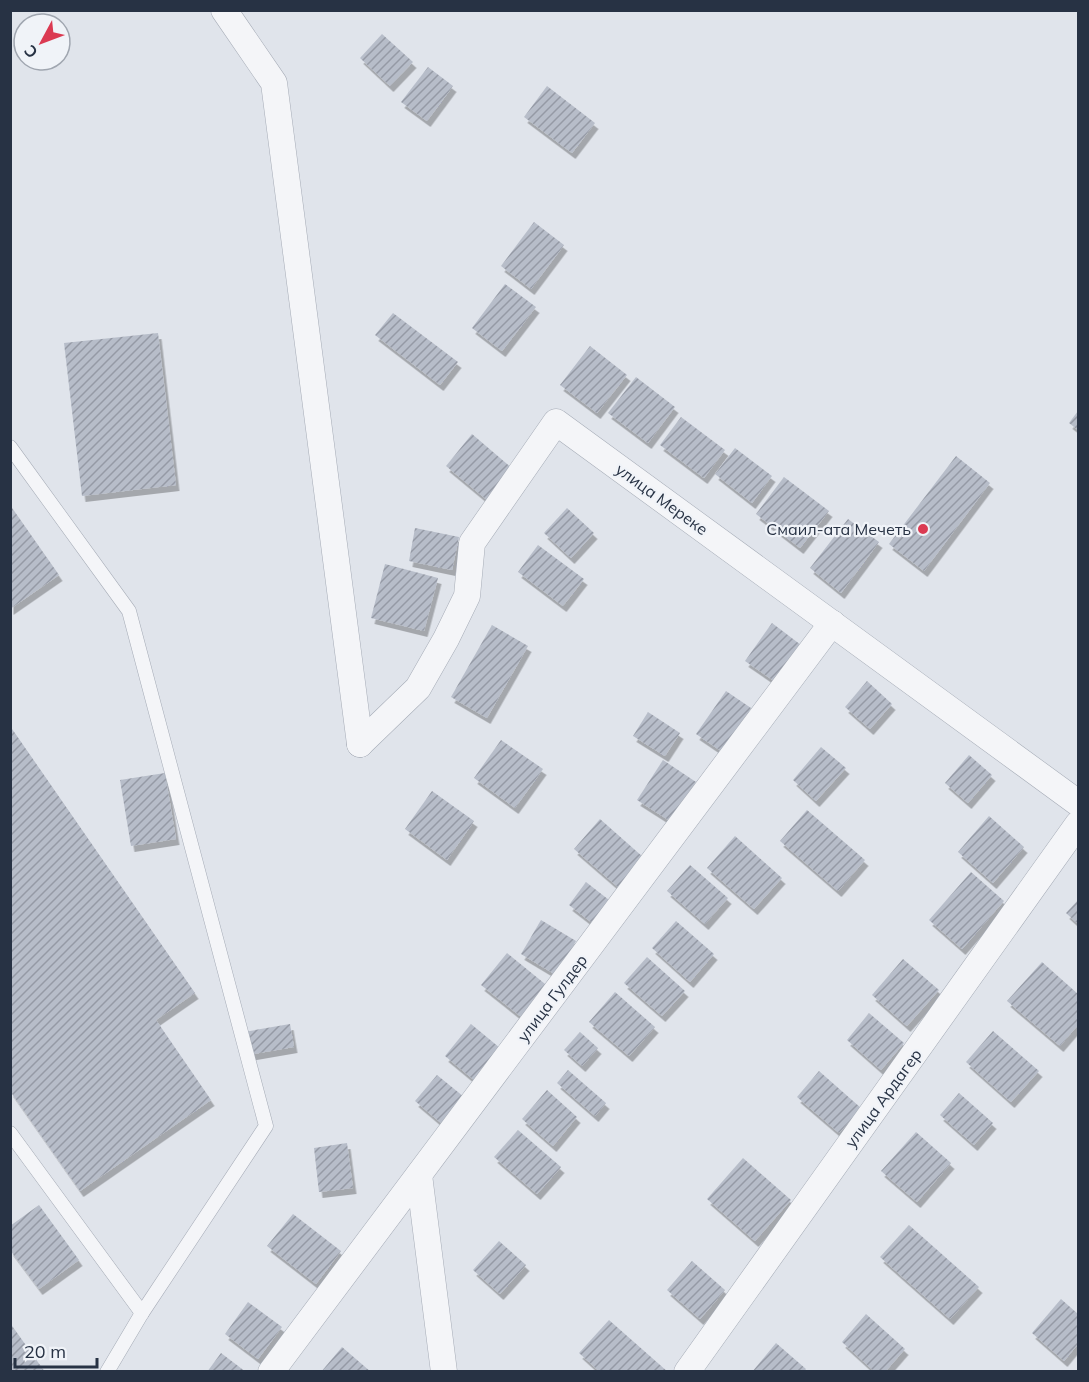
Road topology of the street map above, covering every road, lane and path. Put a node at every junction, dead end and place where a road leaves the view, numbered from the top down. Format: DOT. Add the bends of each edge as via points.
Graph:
graph roads {
  1 [pos="224,10"];
  2 [pos="10,447"];
  3 [pos="832,623"];
  4 [pos="1078,803"];
  5 [pos="1078,824"];
  6 [pos="10,1133"];
  7 [pos="419,1176"];
  8 [pos="142,1313"];
  9 [pos="107,1371"];
  10 [pos="271,1371"];
  11 [pos="444,1371"];
  12 [pos="687,1371"];
  1 -- 3 [label="street, улица Мереке" via="274,83 360,744 418,688 467,596 472,543 556,422"];
  2 -- 8 [label="lane" via="129,611 266,1126"];
  3 -- 4 [label="street, улица Мереке"];
  3 -- 7 [label="street, улица Гулдер"];
  5 -- 12 [label="street, улица Ардагер"];
  6 -- 8 [label="lane"];
  7 -- 10 [label="street, улица Гулдер"];
  7 -- 11 [label="street"];
  8 -- 9 [label="lane"];
}
